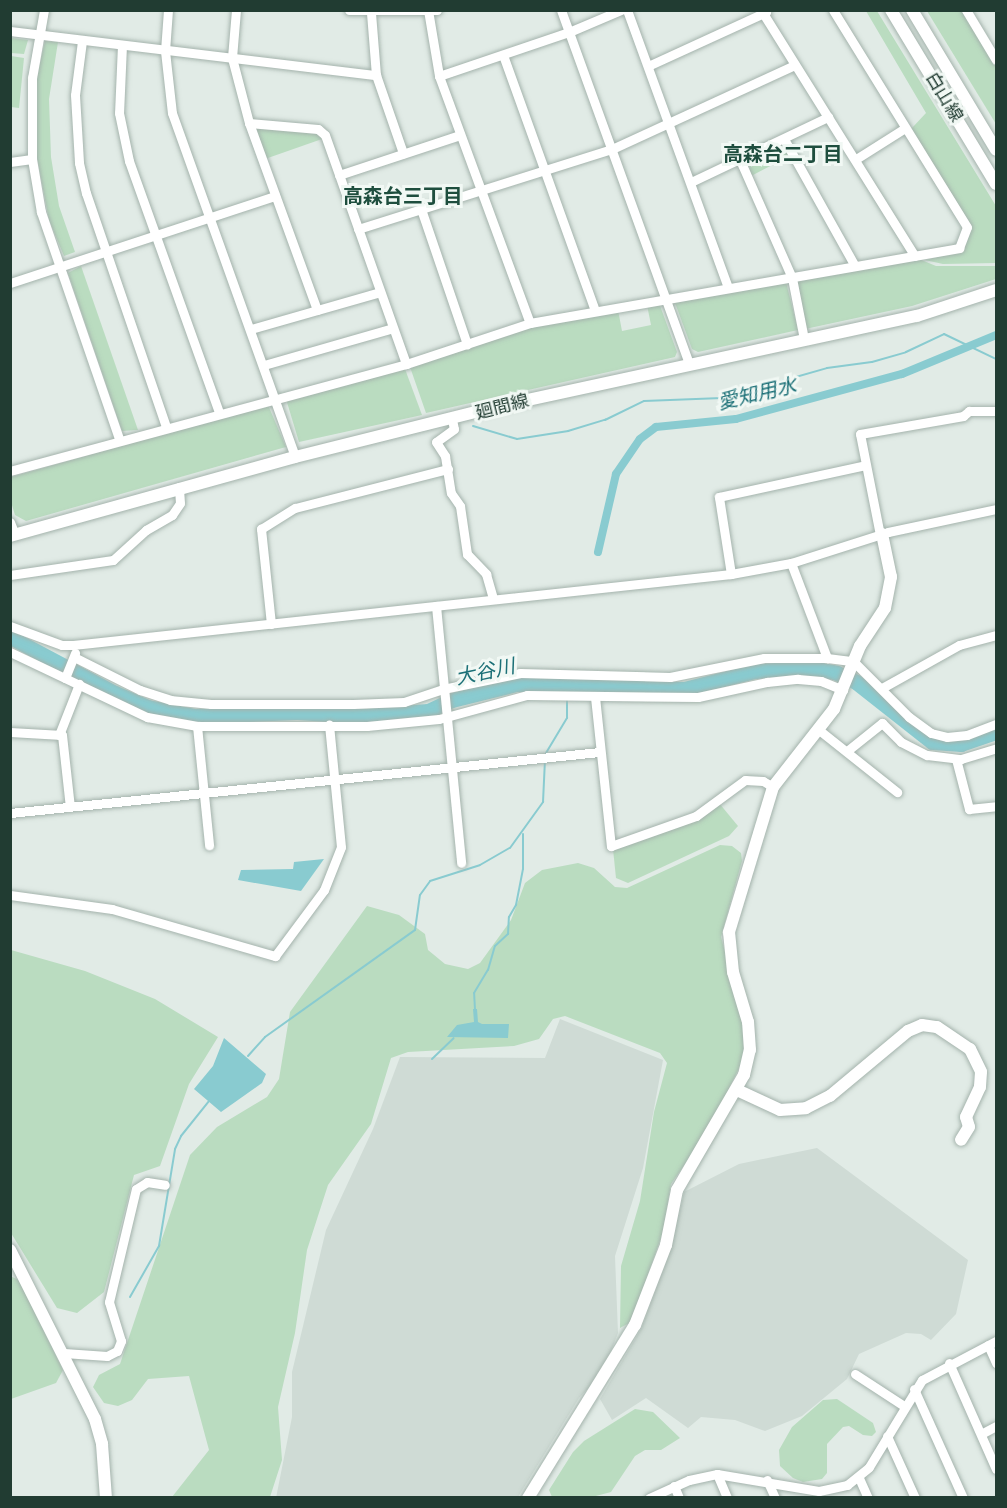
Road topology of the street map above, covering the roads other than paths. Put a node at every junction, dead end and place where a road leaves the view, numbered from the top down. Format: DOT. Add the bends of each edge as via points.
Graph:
graph roads {
  1 [pos="44,10"];
  2 [pos="168,10"];
  3 [pos="236,10"];
  4 [pos="349,10"];
  5 [pos="561,10"];
  6 [pos="621,10"];
  7 [pos="627,10"];
  8 [pos="833,10"];
  9 [pos="891,10"];
  10 [pos="912,10"];
  11 [pos="966,10"];
  12 [pos="431,11"];
  13 [pos="764,11"];
  14 [pos="371,13"];
  15 [pos="10,31"];
  16 [pos="569,33"];
  17 [pos="39,34"];
  18 [pos="82,40"];
  19 [pos="122,45"];
  20 [pos="165,51"];
  21 [pos="503,55"];
  22 [pos="232,58"];
  23 [pos="996,60"];
  24 [pos="795,65"];
  25 [pos="648,66"];
  26 [pos="376,75"];
  27 [pos="439,76"];
  28 [pos="828,117"];
  29 [pos="249,123"];
  30 [pos="669,124"];
  31 [pos="905,128"];
  32 [pos="460,135"];
  33 [pos="784,139"];
  34 [pos="612,149"];
  35 [pos="996,150"];
  36 [pos="403,153"];
  37 [pos="32,159"];
  38 [pos="856,159"];
  39 [pos="740,160"];
  40 [pos="10,162"];
  41 [pos="544,170"];
  42 [pos="339,175"];
  43 [pos="691,182"];
  44 [pos="996,184"];
  45 [pos="482,190"];
  46 [pos="275,196"];
  47 [pos="421,209"];
  48 [pos="210,218"];
  49 [pos="358,229"];
  50 [pos="156,235"];
  51 [pos="106,252"];
  52 [pos="915,256"];
  53 [pos="855,266"];
  54 [pos="60,268"];
  55 [pos="792,278"];
  56 [pos="10,284"];
  57 [pos="728,287"];
  58 [pos="996,290"];
  59 [pos="380,292"];
  60 [pos="666,298"];
  61 [pos="317,310"];
  62 [pos="595,311"];
  63 [pos="530,323"];
  64 [pos="393,328"];
  65 [pos="251,329"];
  66 [pos="804,339"];
  67 [pos="467,344"];
  68 [pos="406,364"];
  69 [pos="688,364"];
  70 [pos="264,365"];
  71 [pos="275,398"];
  72 [pos="996,411"];
  73 [pos="219,413"];
  74 [pos="452,419"];
  75 [pos="166,428"];
  76 [pos="119,439"];
  77 [pos="295,457"];
  78 [pos="866,465"];
  79 [pos="448,469"];
  80 [pos="10,471"];
  81 [pos="179,487"];
  82 [pos="996,509"];
  83 [pos="10,522"];
  84 [pos="881,535"];
  85 [pos="13,536"];
  86 [pos="790,563"];
  87 [pos="731,574"];
  88 [pos="10,575"];
  89 [pos="493,599"];
  90 [pos="435,606"];
  91 [pos="271,624"];
  92 [pos="10,626"];
  93 [pos="996,635"];
  94 [pos="73,645"];
  95 [pos="10,652"];
  96 [pos="76,658"];
  97 [pos="827,658"];
  98 [pos="853,661"];
  99 [pos="65,678"];
  100 [pos="79,684"];
  101 [pos="844,687"];
  102 [pos="882,688"];
  103 [pos="443,691"];
  104 [pos="595,697"];
  105 [pos="446,717"];
  106 [pos="996,724"];
  107 [pos="329,725"];
  108 [pos="197,726"];
  109 [pos="819,730"];
  110 [pos="10,732"];
  111 [pos="59,735"];
  112 [pos="996,748"];
  113 [pos="847,751"];
  114 [pos="599,752"];
  115 [pos="956,759"];
  116 [pos="450,765"];
  117 [pos="333,778"];
  118 [pos="773,787"];
  119 [pos="204,792"];
  120 [pos="897,792"];
  121 [pos="996,806"];
  122 [pos="70,807"];
  123 [pos="10,813"];
  124 [pos="209,845"];
  125 [pos="461,863"];
  126 [pos="10,895"];
  127 [pos="737,1090"];
  128 [pos="961,1140"];
  129 [pos="165,1185"];
  130 [pos="10,1250"];
  131 [pos="992,1343"];
  132 [pos="64,1353"];
  133 [pos="949,1363"];
  134 [pos="996,1363"];
  135 [pos="855,1374"];
  136 [pos="914,1389"];
  137 [pos="904,1406"];
  138 [pos="996,1426"];
  139 [pos="981,1434"];
  140 [pos="887,1436"];
  141 [pos="996,1469"];
  142 [pos="717,1474"];
  143 [pos="859,1478"];
  144 [pos="767,1480"];
  145 [pos="674,1486"];
  146 [pos="820,1494"];
  147 [pos="106,1497"];
  148 [pos="528,1497"];
  149 [pos="649,1497"];
  150 [pos="679,1497"];
  151 [pos="727,1497"];
  152 [pos="775,1497"];
  153 [pos="868,1497"];
  154 [pos="915,1497"];
  155 [pos="963,1497"];
  1 -- 17 [label="street"];
  2 -- 20 [label="street"];
  3 -- 22 [label="street"];
  4 -- 14 [label="street"];
  5 -- 16 [label="street"];
  6 -- 16 [label="street"];
  7 -- 25 [label="street"];
  8 -- 31 [label="street"];
  9 -- 44 [label="street, 白山線"];
  10 -- 35 [label="street, 白山線"];
  11 -- 23 [label="street"];
  12 -- 14 [label="street"];
  12 -- 27 [label="street"];
  13 -- 24 [label="street"];
  13 -- 25 [label="street"];
  14 -- 26 [label="street"];
  15 -- 17 [label="street"];
  16 -- 21 [label="street"];
  16 -- 34 [label="street"];
  17 -- 18 [label="street"];
  17 -- 37 [label="street" via="29,121"];
  18 -- 19 [label="street"];
  18 -- 51 [label="street" via="75,95 79,163"];
  19 -- 20 [label="street"];
  19 -- 50 [label="street" via="118,101 123,138"];
  20 -- 22 [label="street"];
  20 -- 48 [label="street" via="172,113"];
  21 -- 27 [label="street"];
  21 -- 41 [label="street"];
  22 -- 26 [label="street"];
  22 -- 29 [label="street"];
  24 -- 28 [label="street"];
  24 -- 30 [label="street"];
  25 -- 30 [label="street"];
  26 -- 36 [label="street"];
  27 -- 32 [label="street"];
  28 -- 33 [label="street"];
  28 -- 38 [label="street"];
  29 -- 42 [label="street" via="318,129 325,135"];
  29 -- 46 [label="street"];
  30 -- 34 [label="street"];
  30 -- 43 [label="street"];
  31 -- 38 [label="street"];
  31 -- 52 [label="street" via="967,227 959,248"];
  32 -- 36 [label="street"];
  32 -- 45 [label="street"];
  33 -- 39 [label="street"];
  33 -- 53 [label="street"];
  34 -- 41 [label="street"];
  34 -- 60 [label="street"];
  36 -- 42 [label="street"];
  37 -- 40 [label="street"];
  37 -- 54 [label="street" via="41,212"];
  38 -- 52 [label="street"];
  39 -- 43 [label="street"];
  39 -- 55 [label="street"];
  41 -- 45 [label="street"];
  41 -- 62 [label="street"];
  42 -- 49 [label="street"];
  43 -- 57 [label="street"];
  45 -- 47 [label="street"];
  45 -- 63 [label="street"];
  46 -- 48 [label="street"];
  46 -- 61 [label="street"];
  47 -- 49 [label="street"];
  47 -- 67 [label="street"];
  48 -- 50 [label="street"];
  48 -- 65 [label="street"];
  49 -- 59 [label="street"];
  50 -- 51 [label="street"];
  50 -- 73 [label="street"];
  51 -- 54 [label="street"];
  51 -- 75 [label="street"];
  52 -- 53 [label="street"];
  53 -- 55 [label="street"];
  54 -- 56 [label="street"];
  54 -- 76 [label="street"];
  55 -- 57 [label="street"];
  55 -- 66 [label="street"];
  57 -- 60 [label="street"];
  58 -- 66 [label="street, 廻間線" via="917,316"];
  59 -- 61 [label="street"];
  59 -- 64 [label="street"];
  60 -- 62 [label="street"];
  60 -- 69 [label="street"];
  61 -- 65 [label="street"];
  62 -- 63 [label="street"];
  63 -- 67 [label="street"];
  64 -- 68 [label="street"];
  64 -- 70 [label="street"];
  65 -- 70 [label="street"];
  66 -- 69 [label="street, 廻間線"];
  67 -- 68 [label="street"];
  68 -- 71 [label="street"];
  69 -- 74 [label="street, 廻間線"];
  70 -- 71 [label="street"];
  71 -- 73 [label="street"];
  71 -- 77 [label="street"];
  72 -- 78 [label="street" via="969,411 963,416 860,434"];
  73 -- 75 [label="street"];
  74 -- 77 [label="street, 廻間線"];
  74 -- 79 [label="street" via="454,429 435,442"];
  75 -- 76 [label="street"];
  76 -- 80 [label="street"];
  77 -- 81 [label="street, 廻間線"];
  78 -- 84 [label="street"];
  78 -- 87 [label="street" via="719,497"];
  79 -- 89 [label="street" via="451,493 460,506 467,554 486,574"];
  79 -- 91 [label="street" via="295,508 261,529"];
  81 -- 85 [label="street, 廻間線"];
  81 -- 88 [label="street" via="180,503 172,515 146,530 113,560"];
  82 -- 84 [label="street"];
  83 -- 85 [label="street"];
  84 -- 86 [label="street"];
  84 -- 98 [label="street" via="891,591 885,609"];
  86 -- 87 [label="street"];
  86 -- 97 [label="street"];
  87 -- 89 [label="street"];
  89 -- 90 [label="street"];
  90 -- 91 [label="street"];
  90 -- 103 [label="street"];
  91 -- 94 [label="street"];
  92 -- 94 [label="street" via="62,645"];
  93 -- 102 [label="street" via="959,645"];
  94 -- 96 [label="street"];
  95 -- 99 [label="street"];
  96 -- 99 [label="street"];
  96 -- 103 [label="street" via="140,690 191,703 376,704 418,699"];
  97 -- 98 [label="street"];
  97 -- 103 [label="street" via="764,658 670,677 520,673"];
  98 -- 101 [label="street"];
  98 -- 102 [label="street"];
  99 -- 100 [label="street"];
  100 -- 108 [label="street" via="147,717"];
  100 -- 111 [label="street"];
  101 -- 104 [label="street" via="798,680 767,682 698,697"];
  101 -- 109 [label="street"];
  102 -- 106 [label="street" via="909,717 931,733 947,737 967,735"];
  103 -- 105 [label="street"];
  104 -- 105 [label="street" via="526,695"];
  104 -- 114 [label="street"];
  105 -- 107 [label="street" via="368,726"];
  105 -- 116 [label="street"];
  107 -- 108 [label="street"];
  107 -- 117 [label="street"];
  108 -- 119 [label="street"];
  109 -- 113 [label="street"];
  109 -- 118 [label="street"];
  110 -- 111 [label="street"];
  111 -- 122 [label="street"];
  112 -- 115 [label="street"];
  113 -- 115 [label="street" via="882,723 914,751"];
  113 -- 120 [label="street"];
  114 -- 116 [label="street"];
  114 -- 118 [label="street" via="610,846 696,816 745,780 763,781"];
  115 -- 121 [label="street" via="969,809"];
  116 -- 117 [label="street"];
  116 -- 125 [label="street"];
  117 -- 119 [label="street"];
  117 -- 126 [label="street" via="340,847 331,878 275,956 112,909"];
  118 -- 127 [label="street" via="729,932 728,951 750,1050"];
  119 -- 122 [label="street"];
  119 -- 124 [label="street"];
  122 -- 123 [label="street"];
  127 -- 128 [label="street" via="780,1110 806,1108 830,1096 908,1031 922,1025 938,1027 970,1049 981,1072 980,1087 966,1117 969,1127"];
  127 -- 148 [label="street" via="676,1190 666,1245 635,1325"];
  129 -- 132 [label="street" via="147,1182 136,1189 109,1302 120,1341 117,1351 107,1356"];
  130 -- 132 [label="street"];
  131 -- 133 [label="street"];
  131 -- 134 [label="street"];
  132 -- 147 [label="street" via="95,1419 102,1444"];
  133 -- 136 [label="street"];
  133 -- 139 [label="street"];
  135 -- 137 [label="street"];
  136 -- 137 [label="street"];
  136 -- 155 [label="street"];
  137 -- 140 [label="street"];
  138 -- 139 [label="street"];
  139 -- 141 [label="street"];
  140 -- 143 [label="street"];
  140 -- 154 [label="street"];
  142 -- 144 [label="street"];
  142 -- 145 [label="street"];
  142 -- 151 [label="street"];
  143 -- 146 [label="street"];
  143 -- 153 [label="street"];
  144 -- 146 [label="street"];
  144 -- 152 [label="street"];
  145 -- 149 [label="street"];
  145 -- 150 [label="street"];
}
